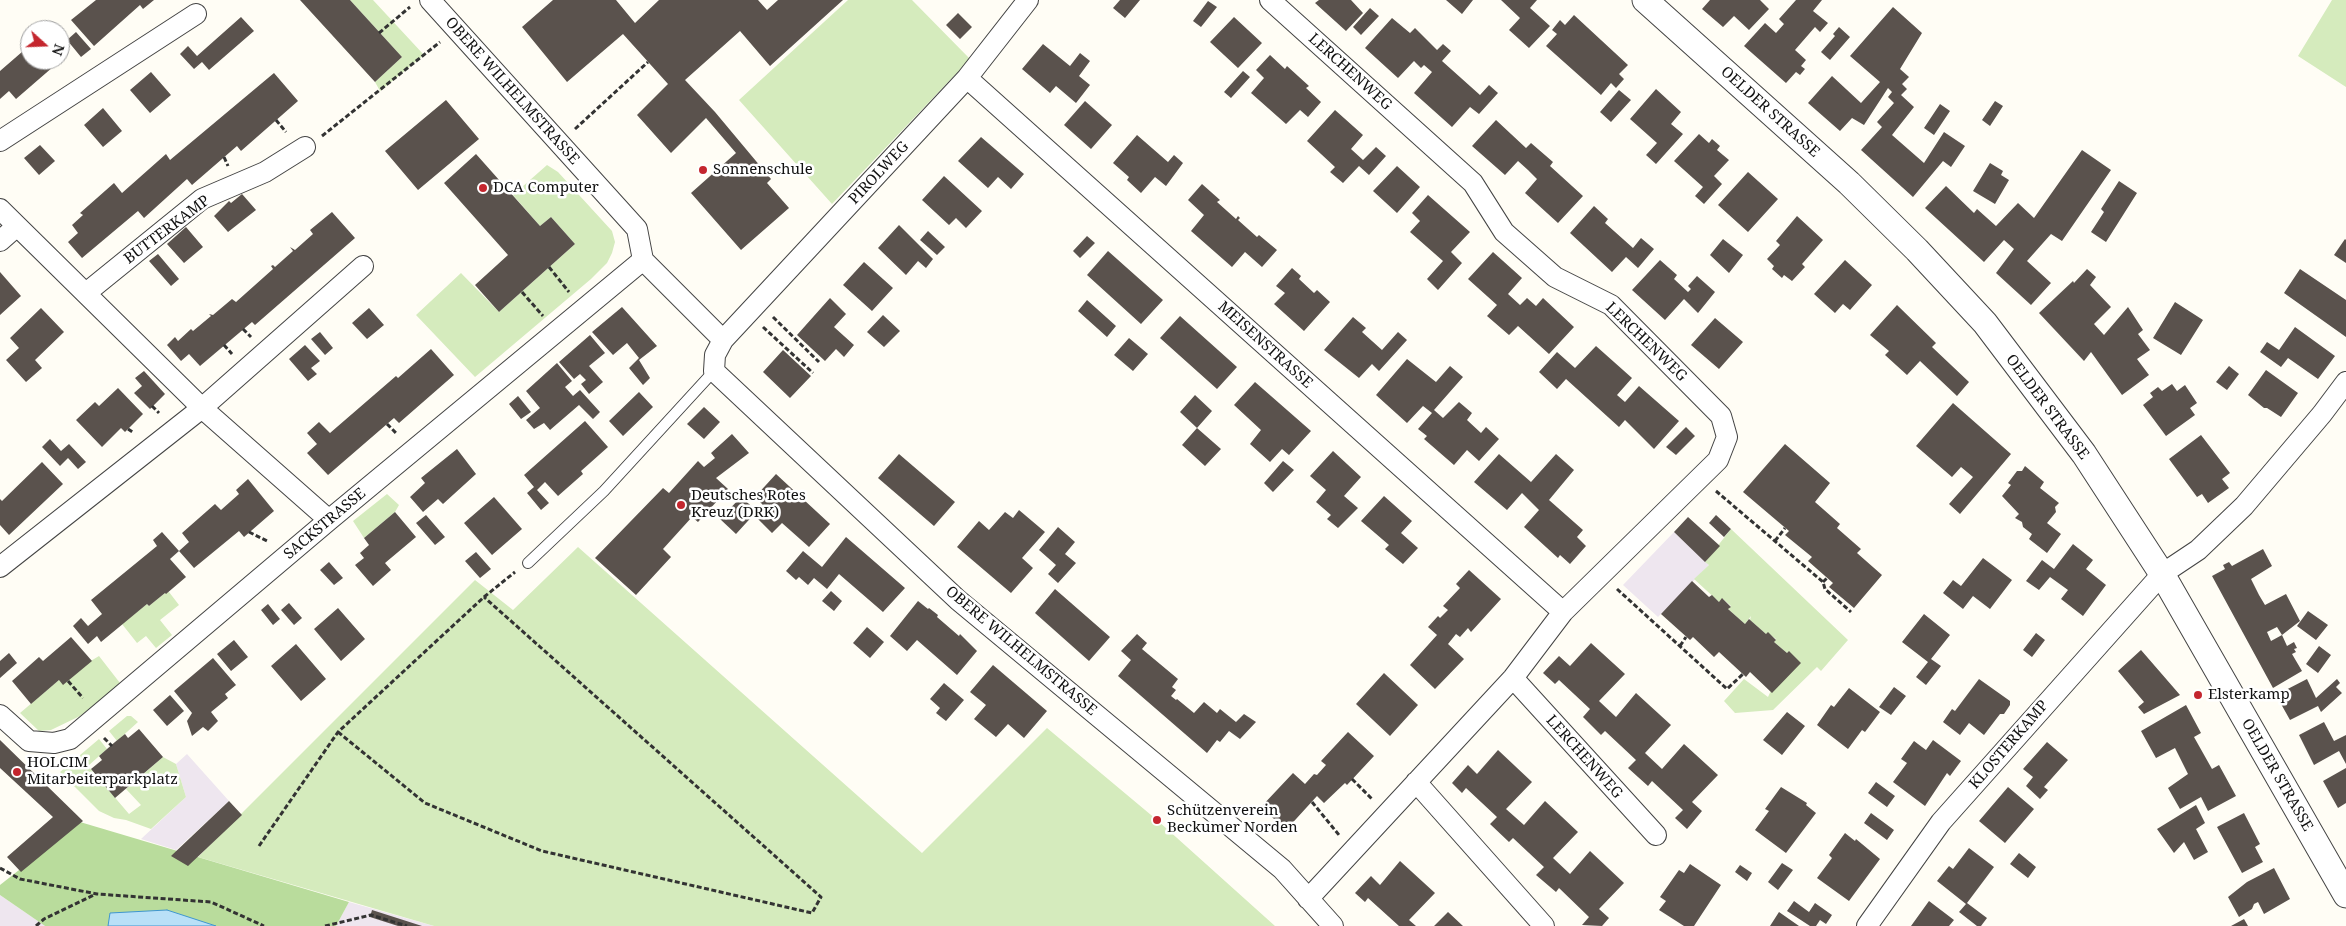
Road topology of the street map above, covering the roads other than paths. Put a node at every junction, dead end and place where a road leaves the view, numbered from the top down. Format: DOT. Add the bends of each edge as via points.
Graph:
graph roads {
  1 [pos="1028,0"];
  2 [pos="1270,0"];
  3 [pos="1645,0"];
  4 [pos="421,3"];
  5 [pos="196,14"];
  6 [pos="967,78"];
  7 [pos="0,141"];
  8 [pos="305,147"];
  9 [pos="0,209"];
  10 [pos="17,226"];
  11 [pos="0,240"];
  12 [pos="643,260"];
  13 [pos="363,266"];
  14 [pos="86,293"];
  15 [pos="723,340"];
  16 [pos="714,371"];
  17 [pos="2346,382"];
  18 [pos="202,408"];
  19 [pos="329,520"];
  20 [pos="528,563"];
  21 [pos="0,567"];
  22 [pos="2162,574"];
  23 [pos="1564,612"];
  24 [pos="1513,678"];
  25 [pos="0,715"];
  26 [pos="1416,782"];
  27 [pos="1656,835"];
  28 [pos="2346,895"];
  29 [pos="1308,899"];
  30 [pos="1333,926"];
  31 [pos="1544,926"];
  32 [pos="1866,926"];
  1 -- 6 [label="street, PIROLWEG"];
  2 -- 23 [label="street, LERCHENWEG" via="1473,183 1504,232 1555,277 1610,305 1721,416 1727,437 1718,460"];
  3 -- 22 [label="street, OELDER STRASSE" via="1848,182 1985,323 2084,454"];
  4 -- 12 [label="street, OBERE WILHELMSTRASSE" via="456,29 637,229"];
  5 -- 7 [label="street"];
  6 -- 15 [label="street, PIROLWEG"];
  6 -- 23 [label="street, MEISENSTRASSE"];
  8 -- 14 [label="street, BUTTERKAMP" via="265,172 202,199"];
  9 -- 10 [label="street"];
  10 -- 11 [label="street"];
  10 -- 14 [label="street"];
  12 -- 15 [label="street"];
  12 -- 19 [label="street, SACKSTRASSE"];
  13 -- 18 [label="street"];
  14 -- 18 [label="street"];
  15 -- 16 [label="street" via="715,355"];
  16 -- 20 [label="lane" via="604,491"];
  16 -- 29 [label="street, OBERE WILHELMSTRASSE" via="958,600 1282,869"];
  17 -- 22 [label="street" via="2244,506 2198,550"];
  18 -- 19 [label="street"];
  18 -- 21 [label="street"];
  19 -- 25 [label="street, SACKSTRASSE" via="70,739 54,743 29,741"];
  22 -- 28 [label="street, OELDER STRASSE"];
  22 -- 32 [label="street, KLOSTERKAMP" via="1941,822"];
  23 -- 24 [label="street, LERCHENWEG"];
  24 -- 26 [label="street, LERCHENWEG"];
  24 -- 27 [label="street, LERCHENWEG"];
  26 -- 29 [label="street, LERCHENWEG"];
  26 -- 31 [label="street"];
  29 -- 30 [label="street, OBERE WILHELMSTRASSE"];
}
